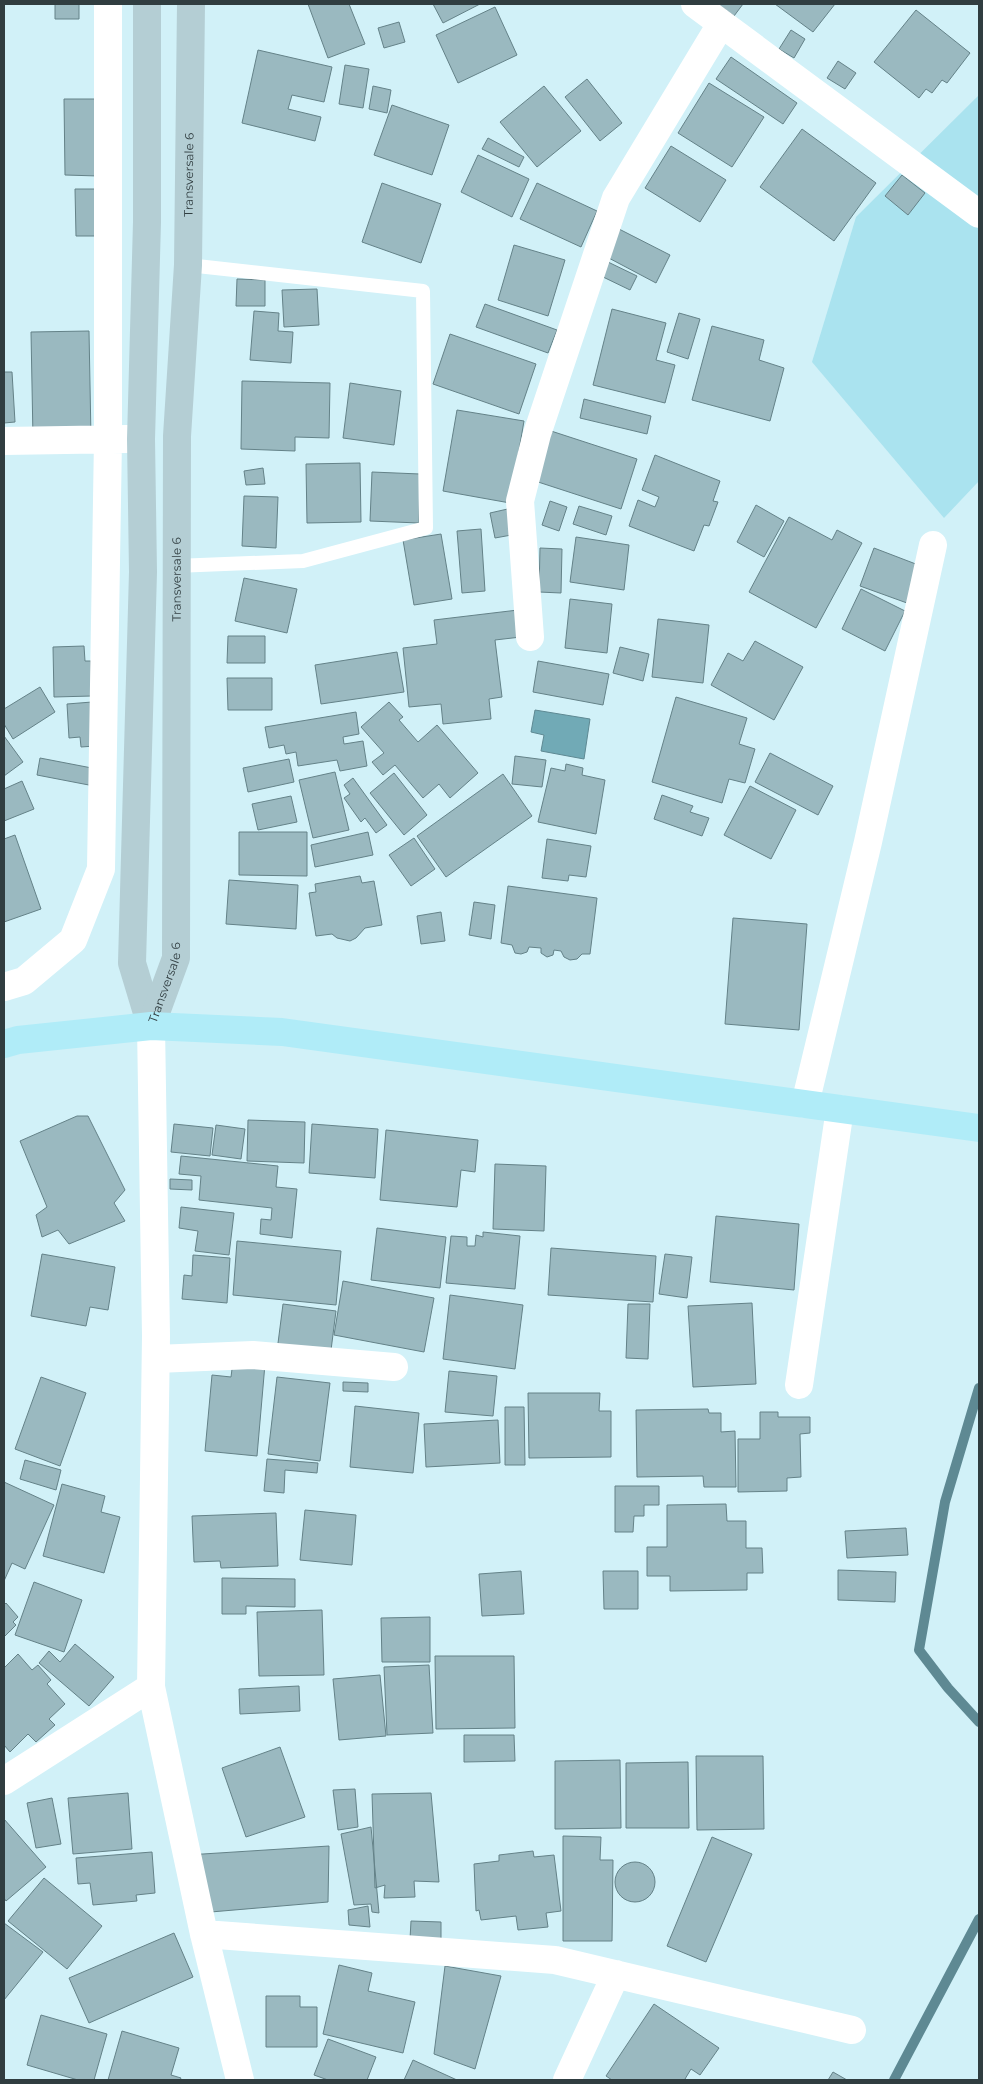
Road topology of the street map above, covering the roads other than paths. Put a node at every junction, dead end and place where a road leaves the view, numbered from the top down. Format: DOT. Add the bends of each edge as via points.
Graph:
graph roads {
  1 [pos="108,4"];
  2 [pos="147,4"];
  3 [pos="191,4"];
  4 [pos="695,4"];
  5 [pos="721,24"];
  6 [pos="108,214"];
  7 [pos="979,214"];
  8 [pos="147,222"];
  9 [pos="188,265"];
  10 [pos="108,439"];
  11 [pos="141,439"];
  12 [pos="4,441"];
  13 [pos="933,545"];
  14 [pos="176,566"];
  15 [pos="530,637"];
  16 [pos="4,987"];
  17 [pos="151,1026"];
  18 [pos="4,1044"];
  19 [pos="805,1104"];
  20 [pos="840,1109"];
  21 [pos="979,1128"];
  22 [pos="156,1358"];
  23 [pos="394,1367"];
  24 [pos="798,1385"];
  25 [pos="151,1687"];
  26 [pos="4,1781"];
  27 [pos="204,1934"];
  28 [pos="616,1974"];
  29 [pos="852,2030"];
  30 [pos="240,2080"];
  31 [pos="566,2080"];
  1 -- 6 [label="street"];
  2 -- 8 [label="main road, Transversale 6"];
  3 -- 9 [label="main road, Transversale 6"];
  4 -- 5 [label="street"];
  5 -- 7 [label="street"];
  5 -- 15 [label="street" via="616,198 537,434 520,501"];
  6 -- 8 [label="street"];
  6 -- 10 [label="street"];
  8 -- 11 [label="main road, Transversale 6"];
  9 -- 14 [label="main road, Transversale 6" via="177,436"];
  9 -- 14 [label="lane" via="423,290 426,528 303,560"];
  10 -- 11 [label="street"];
  10 -- 12 [label="street"];
  10 -- 16 [label="street" via="101,869 73,940 24,982"];
  11 -- 17 [label="main road, Transversale 6" via="143,572 132,963"];
  13 -- 19 [label="street" via="868,842"];
  14 -- 17 [label="main road, Transversale 6" via="176,958"];
  17 -- 18 [label="main road"];
  17 -- 19 [label="main road" via="282,1032"];
  17 -- 22 [label="street"];
  19 -- 20 [label="main road"];
  20 -- 21 [label="main road"];
  20 -- 24 [label="street"];
  22 -- 23 [label="street" via="254,1355"];
  22 -- 25 [label="street"];
  25 -- 26 [label="street"];
  25 -- 27 [label="street"];
  27 -- 28 [label="street" via="555,1960"];
  27 -- 30 [label="street"];
  28 -- 29 [label="street"];
  28 -- 31 [label="street"];
}
